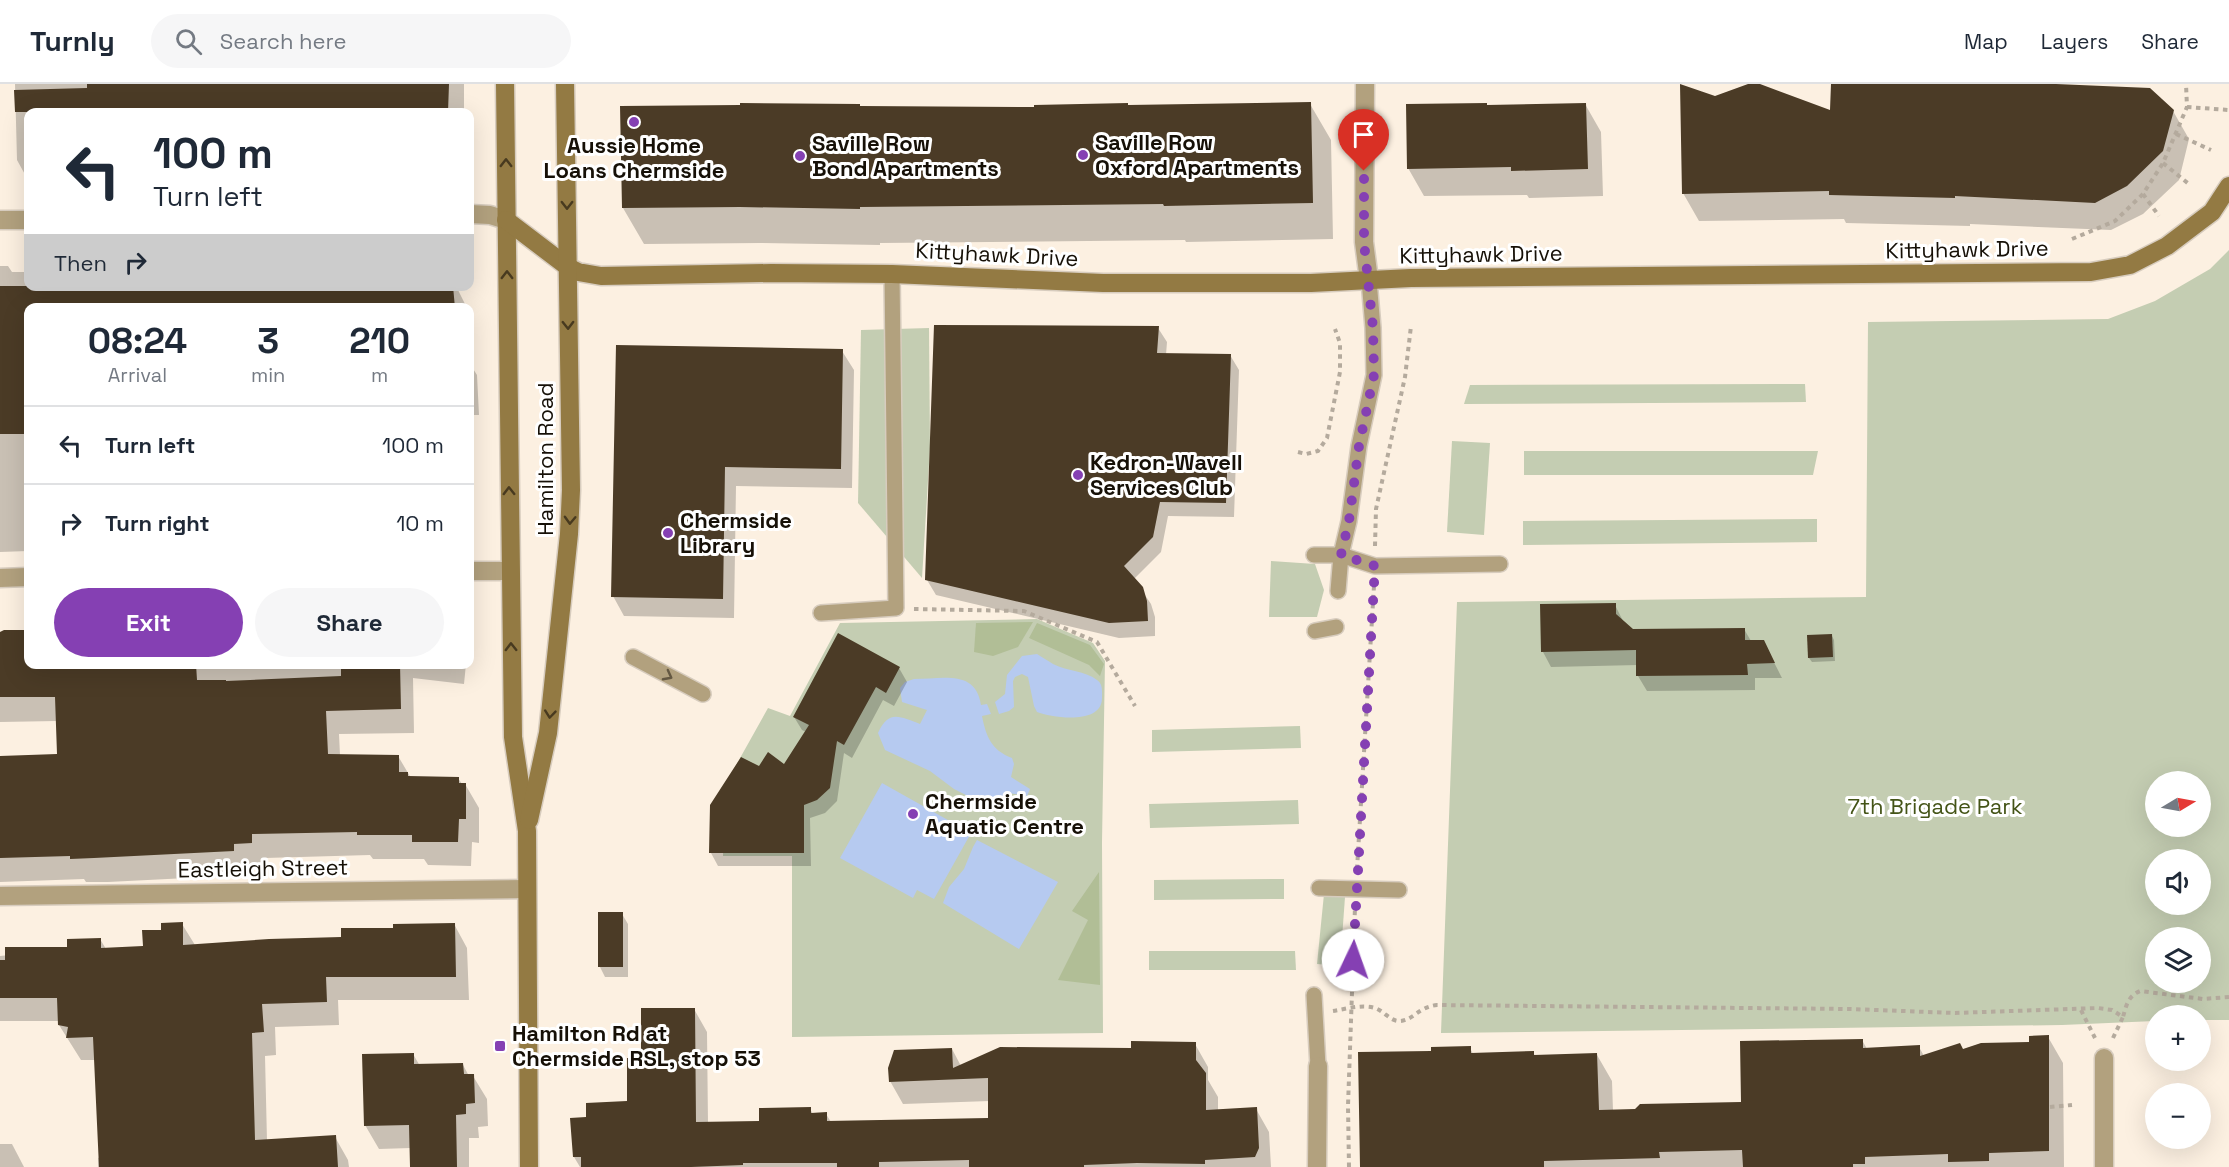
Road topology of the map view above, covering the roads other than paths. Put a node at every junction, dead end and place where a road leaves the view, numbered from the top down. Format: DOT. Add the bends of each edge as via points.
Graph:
graph roads {
  1 [pos="506,84"];
  2 [pos="565,84"];
  3 [pos="1365,84"];
  4 [pos="2229,186"];
  5 [pos="474,214"];
  6 [pos="0,220"];
  7 [pos="24,220"];
  8 [pos="506,220"];
  9 [pos="567,267"];
  10 [pos="892,274"];
  11 [pos="1369,280"];
  12 [pos="1314,555"];
  13 [pos="1341,555"];
  14 [pos="1500,564"];
  15 [pos="510,571"];
  16 [pos="474,572"];
  17 [pos="24,577"];
  18 [pos="0,578"];
  19 [pos="1338,591"];
  20 [pos="821,613"];
  21 [pos="1336,627"];
  22 [pos="1316,631"];
  23 [pos="633,657"];
  24 [pos="703,694"];
  25 [pos="527,831"];
  26 [pos="1319,888"];
  27 [pos="526,889"];
  28 [pos="1399,890"];
  29 [pos="0,896"];
  30 [pos="1314,994"];
  31 [pos="2104,1058"];
  32 [pos="1318,1066"];
  33 [pos="529,1167"];
  34 [pos="1317,1167"];
  35 [pos="2104,1167"];
  8 -- 1 [label="main road, Hamilton Road, one-way"];
  2 -- 9 [label="main road, Hamilton Road, one-way"];
  3 -- 11 [label="street" via="1364,242"];
  4 -- 11 [label="main road, Kittyhawk Drive" via="2212,212 2167,246 2130,264 2091,272"];
  5 -- 8 [label="street"];
  6 -- 7 [label="street"];
  8 -- 9 [label="main road, Kittyhawk Drive"];
  15 -- 8 [label="main road, Hamilton Road, one-way"];
  9 -- 10 [label="main road, Kittyhawk Drive" via="601,276"];
  9 -- 25 [label="main road, Hamilton Road, one-way" via="569,534 548,733"];
  10 -- 11 [label="main road, Kittyhawk Drive" via="1103,283"];
  10 -- 20 [label="lane" via="896,608"];
  11 -- 13 [label="lane" via="1374,375"];
  12 -- 13 [label="lane"];
  13 -- 14 [label="lane" via="1375,566"];
  13 -- 19 [label="lane"];
  15 -- 16 [label="street"];
  25 -- 15 [label="main road, Hamilton Road, one-way" via="513,737"];
  17 -- 18 [label="street"];
  21 -- 22 [label="lane"];
  23 -- 24 [label="lane, one-way"];
  25 -- 27 [label="main road, Hamilton Road"];
  26 -- 28 [label="lane"];
  27 -- 29 [label="street, Eastleigh Street"];
  27 -- 33 [label="main road, Hamilton Road"];
  30 -- 32 [label="lane"];
  31 -- 35 [label="street"];
  32 -- 34 [label="street"];
}
